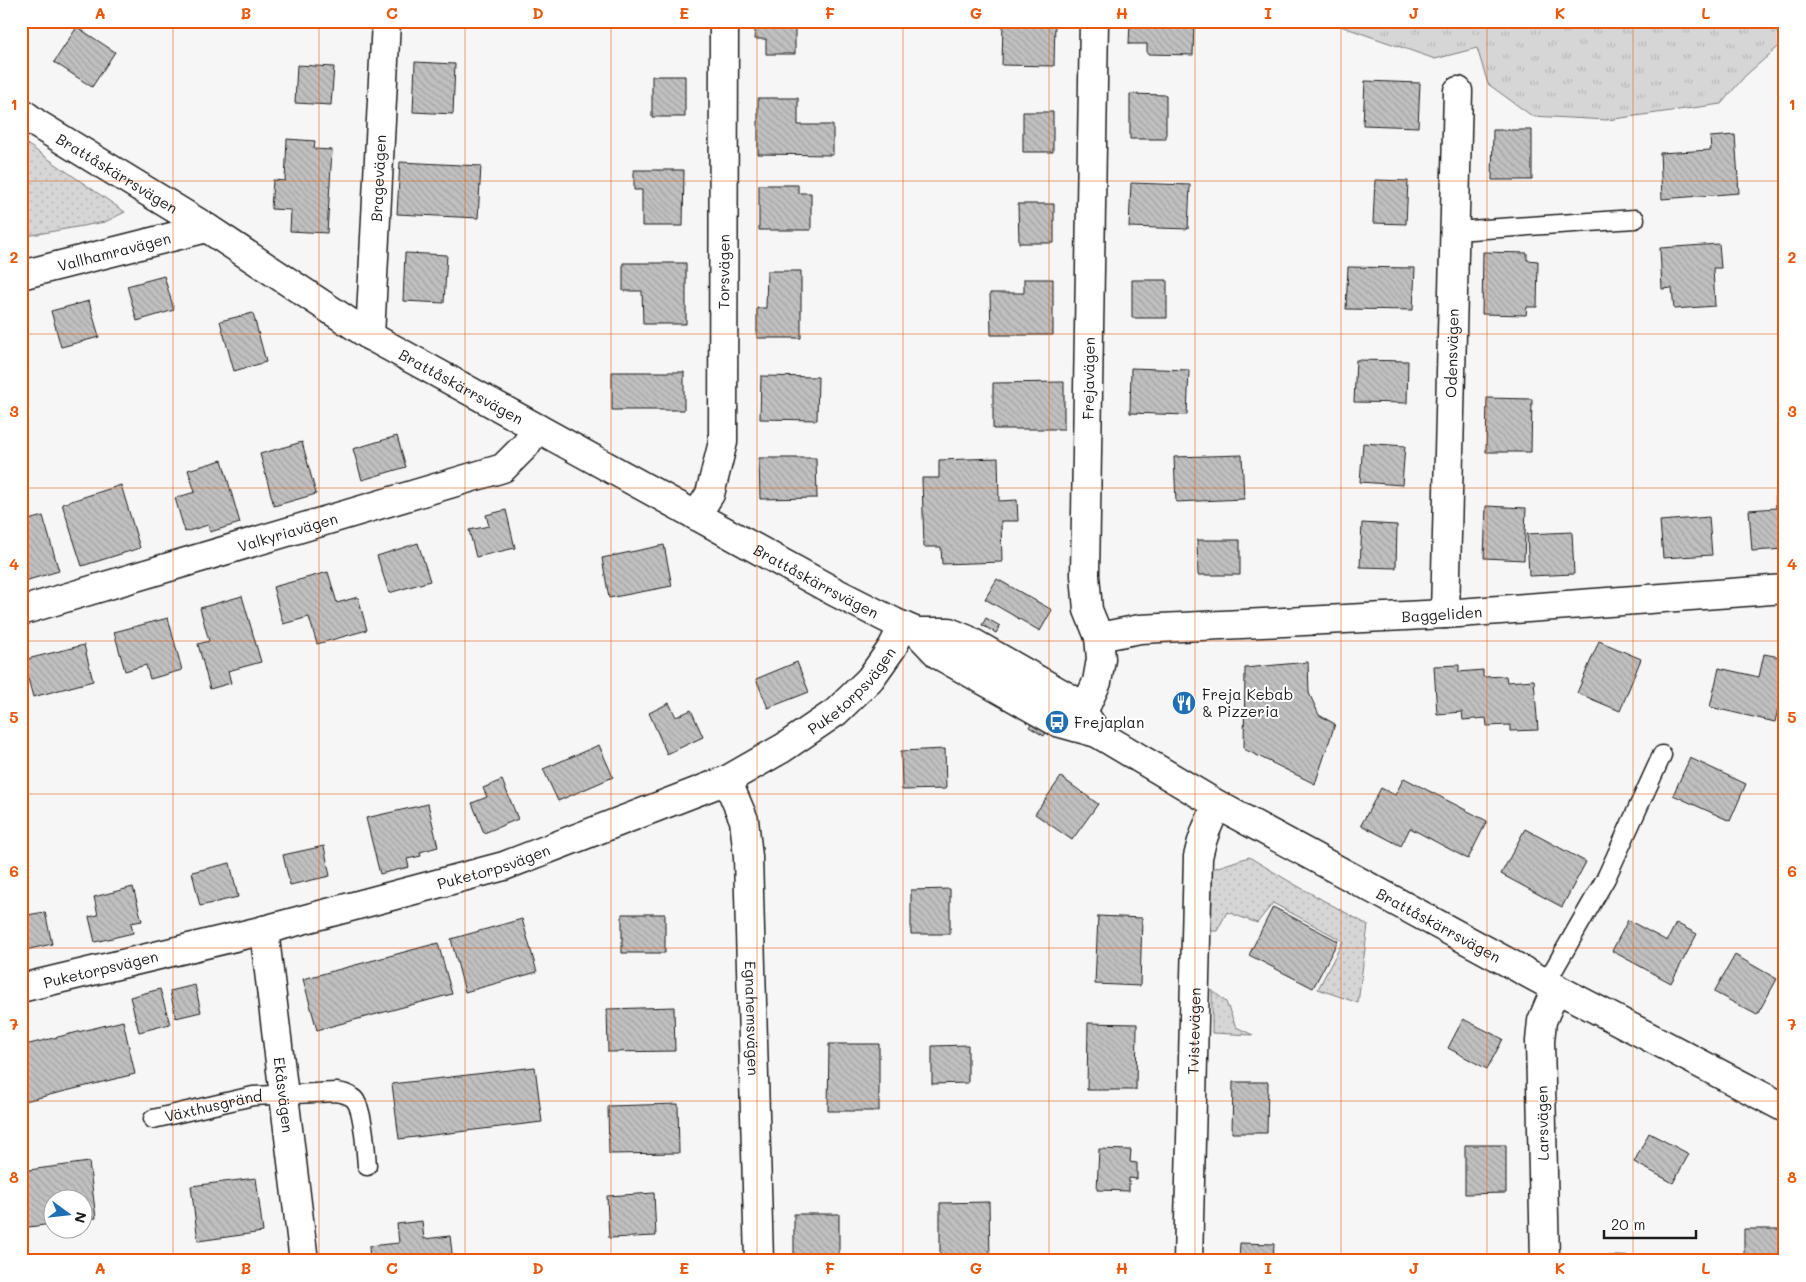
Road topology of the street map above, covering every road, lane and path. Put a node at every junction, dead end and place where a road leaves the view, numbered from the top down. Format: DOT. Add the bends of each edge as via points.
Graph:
graph roads {
  1 [pos="386,21"];
  2 [pos="724,21"];
  3 [pos="1094,21"];
  4 [pos="1458,91"];
  5 [pos="21,112"];
  6 [pos="1635,219"];
  7 [pos="207,228"];
  8 [pos="1455,231"];
  9 [pos="21,275"];
  10 [pos="370,336"];
  11 [pos="537,428"];
  12 [pos="696,516"];
  13 [pos="1785,589"];
  14 [pos="21,611"];
  15 [pos="1446,614"];
  16 [pos="910,629"];
  17 [pos="1099,637"];
  18 [pos="1085,724"];
  19 [pos="1662,756"];
  20 [pos="727,780"];
  21 [pos="1218,805"];
  22 [pos="264,930"];
  23 [pos="1551,986"];
  24 [pos="21,988"];
  25 [pos="284,1094"];
  26 [pos="1785,1108"];
  27 [pos="152,1119"];
  28 [pos="366,1166"];
  29 [pos="304,1261"];
  30 [pos="759,1261"];
  31 [pos="1188,1261"];
  32 [pos="1545,1261"];
  1 -- 10 [label="street, Bragevägen"];
  2 -- 12 [label="street, Torsvägen" via="723,442 710,494"];
  3 -- 17 [label="street, Frejavägen" via="1085,575 1088,610"];
  4 -- 8 [label="street, Odensvägen"];
  5 -- 7 [label="street, Brattåskärrsvägen"];
  6 -- 8 [label="lane"];
  7 -- 9 [label="street, Vallhamravägen"];
  7 -- 10 [label="street, Brattåskärrsvägen"];
  8 -- 15 [label="street, Odensvägen"];
  10 -- 11 [label="street, Brattåskärrsvägen"];
  11 -- 12 [label="street, Brattåskärrsvägen"];
  11 -- 14 [label="street, Valkyriavägen" via="525,446 503,468"];
  12 -- 16 [label="street, Brattåskärrsvägen"];
  13 -- 15 [label="street, Baggeliden"];
  15 -- 17 [label="street, Baggeliden" via="1140,629"];
  16 -- 18 [label="street, Brattåskärrsvägen" via="939,655 1057,722"];
  16 -- 20 [label="street, Puketorpsvägen" via="870,679 836,712"];
  17 -- 18 [label="street, Frejavägen" via="1098,682"];
  18 -- 21 [label="street, Brattåskärrsvägen"];
  19 -- 23 [label="lane" via="1606,878"];
  20 -- 22 [label="street, Puketorpsvägen" via="504,866"];
  20 -- 30 [label="street, Egnahemsvägen" via="744,820 748,857"];
  21 -- 23 [label="street, Brattåskärrsvägen"];
  21 -- 31 [label="street, Tvistevägen" via="1207,824 1198,857"];
  22 -- 24 [label="street, Puketorpsvägen"];
  22 -- 25 [label="street, Ekåsvägen"];
  23 -- 26 [label="street, Brattåskärrsvägen"];
  23 -- 32 [label="street, Larsvägen" via="1540,1041"];
  25 -- 27 [label="lane, Växthusgränd" via="253,1096"];
  25 -- 28 [label="lane, Växthusgränd" via="336,1092 346,1093 356,1100 360,1109"];
  25 -- 29 [label="street, Ekåsvägen"];
}
